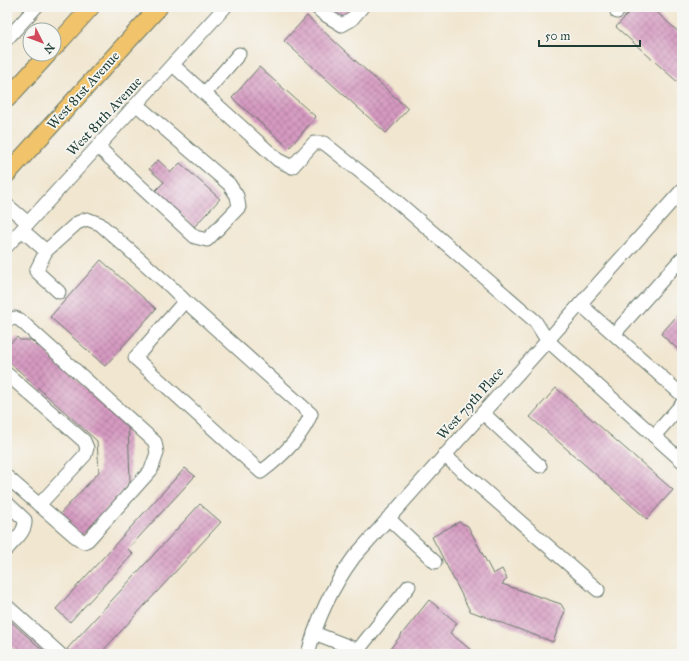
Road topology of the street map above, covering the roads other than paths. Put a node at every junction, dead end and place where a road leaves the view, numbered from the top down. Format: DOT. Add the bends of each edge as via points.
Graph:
graph roads {
  1 [pos="36,7"];
  2 [pos="91,7"];
  3 [pos="159,7"];
  4 [pos="225,7"];
  5 [pos="316,7"];
  6 [pos="362,7"];
  7 [pos="7,39"];
  8 [pos="62,39"];
  9 [pos="239,54"];
  10 [pos="41,62"];
  11 [pos="173,65"];
  12 [pos="205,93"];
  13 [pos="7,99"];
  14 [pos="137,105"];
  15 [pos="98,147"];
  16 [pos="7,174"];
  17 [pos="682,190"];
  18 [pos="7,205"];
  19 [pos="25,227"];
  20 [pos="7,246"];
  21 [pos="46,250"];
  22 [pos="682,258"];
  23 [pos="59,292"];
  24 [pos="185,301"];
  25 [pos="580,304"];
  26 [pos="7,320"];
  27 [pos="614,334"];
  28 [pos="547,340"];
  29 [pos="7,374"];
  30 [pos="682,395"];
  31 [pos="682,404"];
  32 [pos="483,413"];
  33 [pos="654,436"];
  34 [pos="444,456"];
  35 [pos="682,461"];
  36 [pos="540,466"];
  37 [pos="7,477"];
  38 [pos="20,488"];
  39 [pos="7,502"];
  40 [pos="39,505"];
  41 [pos="388,518"];
  42 [pos="7,549"];
  43 [pos="435,562"];
  44 [pos="409,586"];
  45 [pos="598,590"];
  46 [pos="7,606"];
  47 [pos="314,633"];
  48 [pos="60,654"];
  49 [pos="308,654"];
  1 -- 7 [label="street"];
  2 -- 8 [label="main road"];
  3 -- 16 [label="main road, West 81st Avenue"];
  4 -- 11 [label="street, West 81th Avenue"];
  5 -- 6 [label="street" via="342,25 351,20"];
  9 -- 12 [label="street"];
  10 -- 13 [label="main road"];
  11 -- 12 [label="street"];
  11 -- 14 [label="street, West 81th Avenue"];
  12 -- 28 [label="street" via="278,160 292,167 314,143 324,143 393,198 534,321"];
  14 -- 15 [label="street, West 81th Avenue"];
  14 -- 15 [label="street" via="229,184 237,196 238,207 207,240 195,237"];
  15 -- 19 [label="street, West 81th Avenue"];
  17 -- 25 [label="street, West 79th Place"];
  18 -- 19 [label="street"];
  19 -- 20 [label="street, West 81th Avenue"];
  19 -- 21 [label="street"];
  21 -- 23 [label="street" via="36,271"];
  21 -- 24 [label="street" via="76,223 87,219 100,224"];
  22 -- 27 [label="street"];
  24 -- 24 [label="street" via="135,358 261,472 275,461 307,425 311,414"];
  25 -- 27 [label="street"];
  25 -- 28 [label="street, West 79th Place"];
  26 -- 40 [label="street" via="20,320 155,442 157,447 156,460 151,470 84,542"];
  27 -- 30 [label="street"];
  28 -- 32 [label="street, West 79th Place"];
  28 -- 33 [label="street"];
  29 -- 40 [label="street" via="84,441 87,448 85,455"];
  31 -- 33 [label="street"];
  32 -- 34 [label="street, West 79th Place"];
  32 -- 36 [label="street"];
  33 -- 35 [label="street"];
  34 -- 41 [label="street, West 79th Place"];
  34 -- 45 [label="street"];
  37 -- 38 [label="street"];
  38 -- 39 [label="street"];
  38 -- 40 [label="street"];
  39 -- 42 [label="street" via="25,520 25,525"];
  41 -- 43 [label="street"];
  41 -- 47 [label="street, West 79th Place" via="337,581"];
  44 -- 47 [label="street" via="358,650"];
  46 -- 48 [label="street"];
  47 -- 49 [label="street, West 79th Place"];
}
